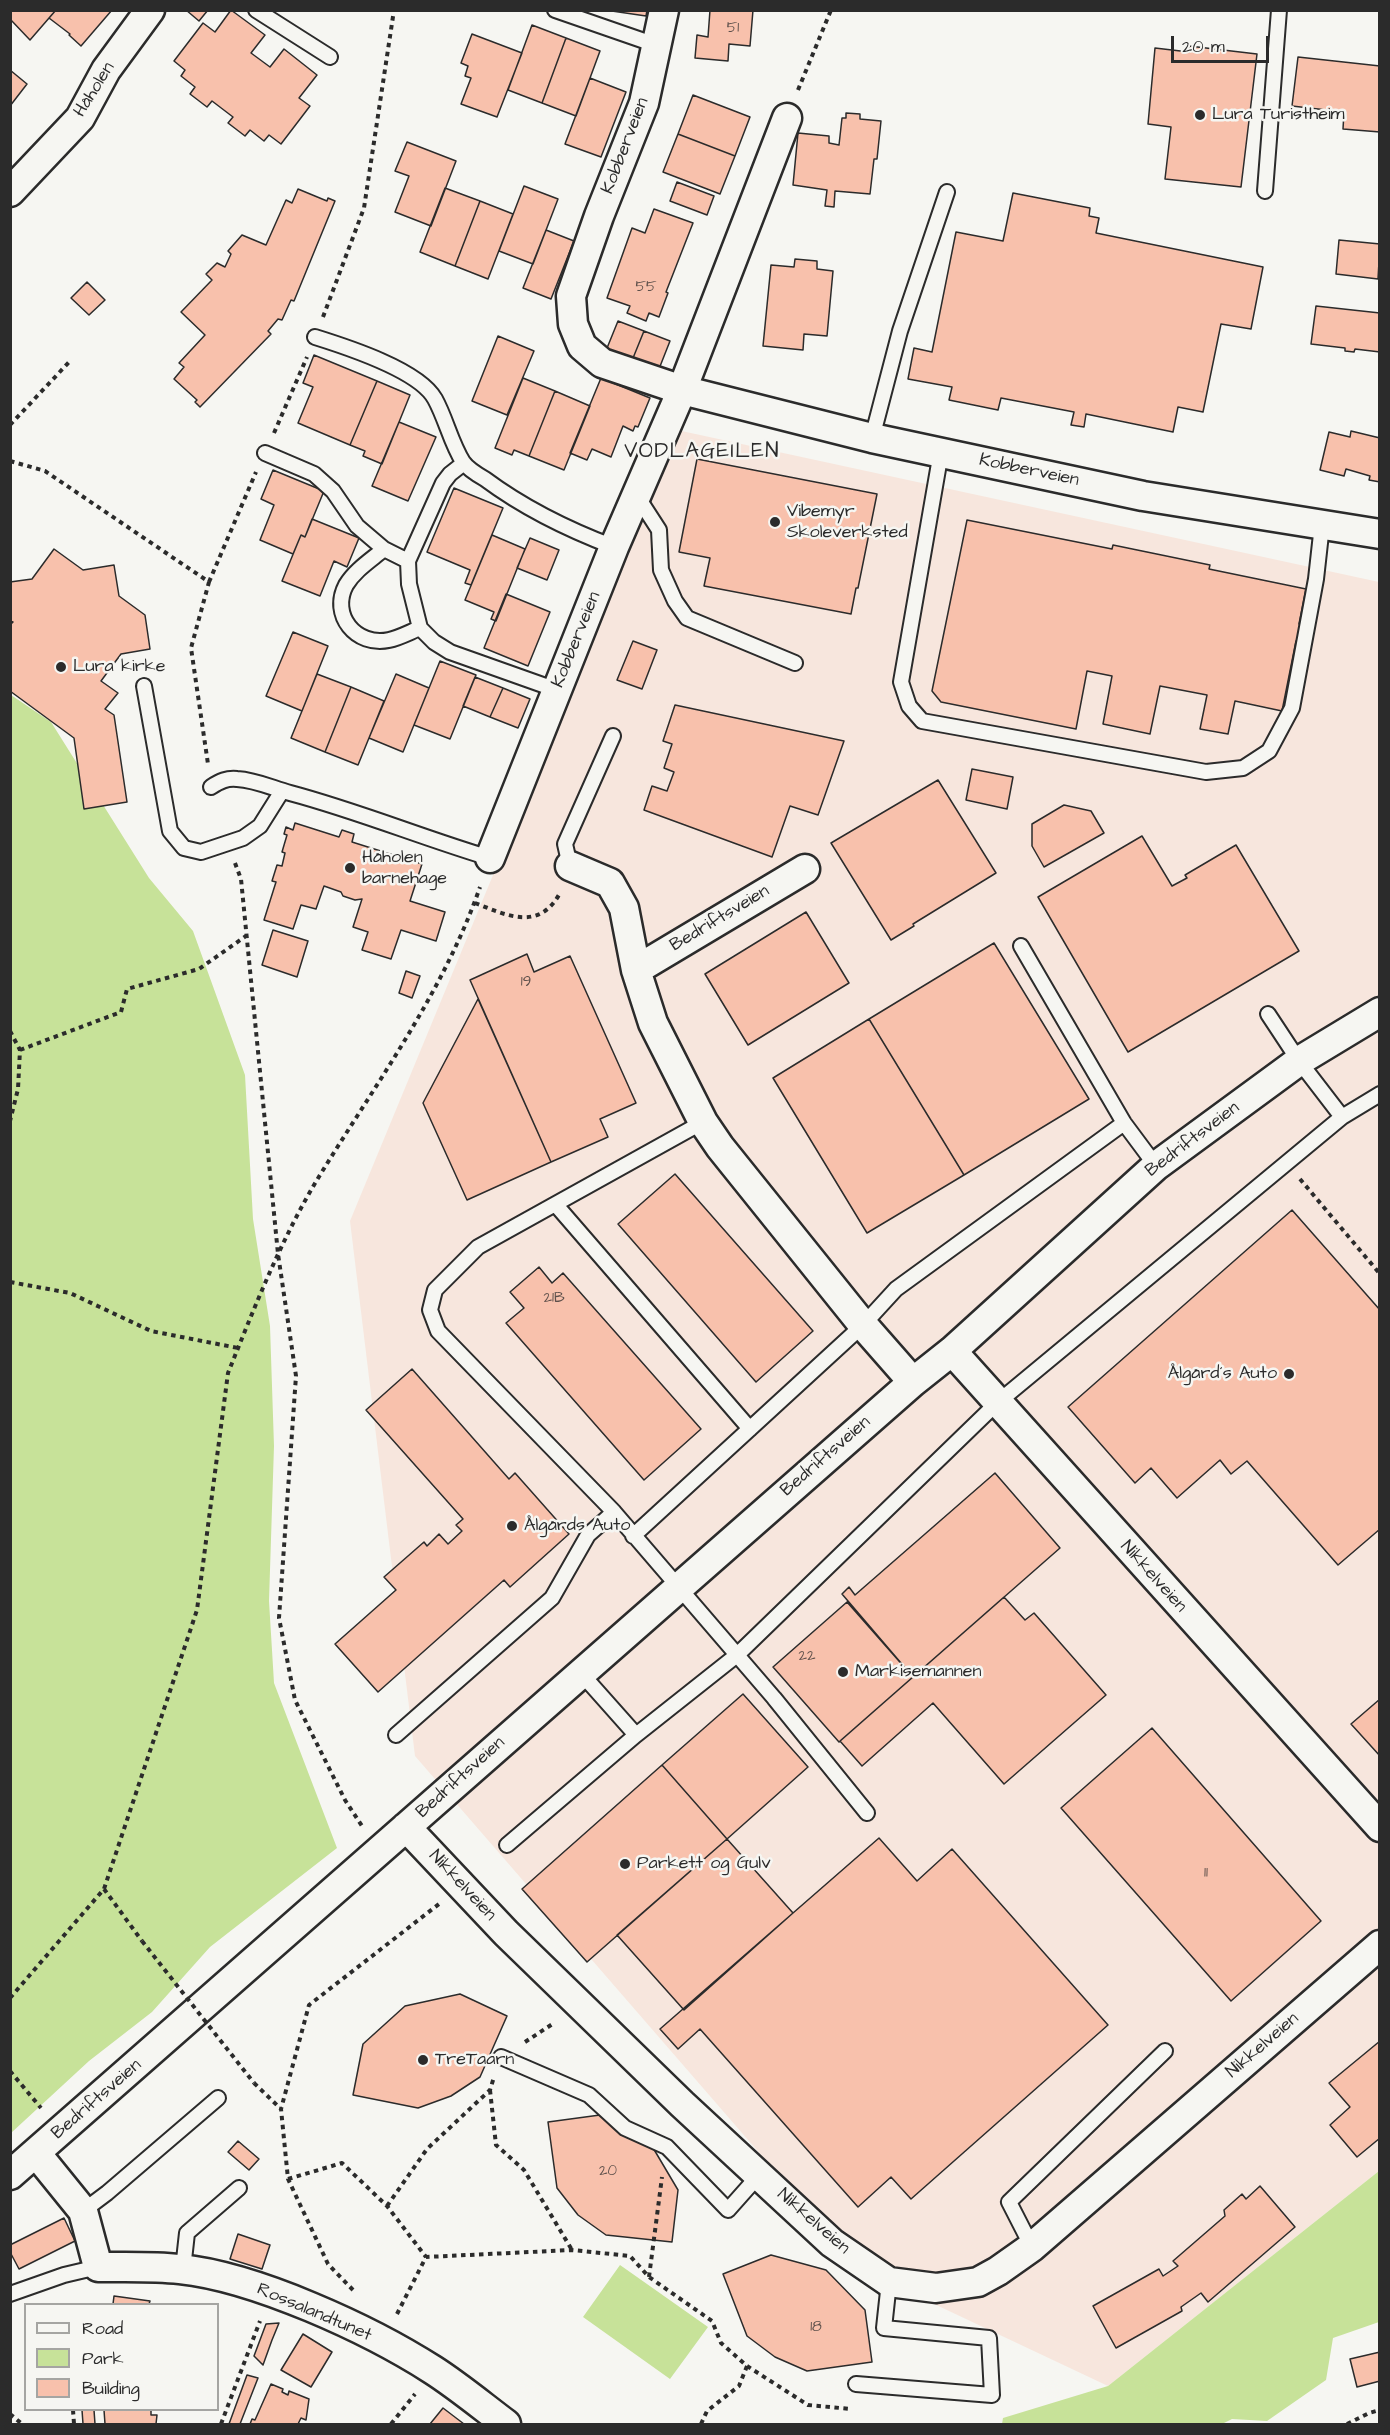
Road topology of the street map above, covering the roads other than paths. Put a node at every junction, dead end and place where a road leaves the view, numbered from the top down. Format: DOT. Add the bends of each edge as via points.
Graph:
graph roads {
  1 [pos="150,10"];
  2 [pos="256,10"];
  3 [pos="555,10"];
  4 [pos="664,10"];
  5 [pos="1279,10"];
  6 [pos="656,45"];
  7 [pos="330,57"];
  8 [pos="787,118"];
  9 [pos="1265,191"];
  10 [pos="10,192"];
  11 [pos="947,192"];
  12 [pos="315,337"];
  13 [pos="682,390"];
  14 [pos="872,438"];
  15 [pos="941,452"];
  16 [pos="265,453"];
  17 [pos="464,464"];
  18 [pos="637,495"];
  19 [pos="1322,525"];
  20 [pos="1380,534"];
  21 [pos="614,547"];
  22 [pos="384,549"];
  23 [pos="408,561"];
  24 [pos="420,628"];
  25 [pos="795,663"];
  26 [pos="144,686"];
  27 [pos="557,690"];
  28 [pos="613,736"];
  29 [pos="212,787"];
  30 [pos="282,791"];
  31 [pos="490,858"];
  32 [pos="570,866"];
  33 [pos="805,869"];
  34 [pos="1021,946"];
  35 [pos="636,970"];
  36 [pos="1380,1012"];
  37 [pos="1268,1014"];
  38 [pos="1299,1061"];
  39 [pos="1377,1101"];
  40 [pos="1342,1117"];
  41 [pos="703,1122"];
  42 [pos="1124,1124"];
  43 [pos="1156,1166"];
  44 [pos="556,1205"];
  45 [pos="863,1325"];
  46 [pos="952,1352"];
  47 [pos="913,1382"];
  48 [pos="997,1403"];
  49 [pos="750,1429"];
  50 [pos="614,1512"];
  51 [pos="633,1536"];
  52 [pos="677,1588"];
  53 [pos="737,1654"];
  54 [pos="580,1672"];
  55 [pos="396,1734"];
  56 [pos="636,1735"];
  57 [pos="867,1813"];
  58 [pos="406,1827"];
  59 [pos="1380,1827"];
  60 [pos="507,1845"];
  61 [pos="1380,1945"];
  62 [pos="1165,2051"];
  63 [pos="501,2057"];
  64 [pos="218,2098"];
  65 [pos="36,2153"];
  66 [pos="760,2174"];
  67 [pos="10,2175"];
  68 [pos="239,2188"];
  69 [pos="83,2211"];
  70 [pos="1032,2247"];
  71 [pos="98,2267"];
  72 [pos="183,2269"];
  73 [pos="889,2282"];
  74 [pos="10,2294"];
  75 [pos="856,2384"];
  76 [pos="506,2424"];
  1 -- 10 [label="street, Håholen" via="106,70 80,118"];
  2 -- 7 [label="lane"];
  3 -- 6 [label="lane"];
  4 -- 6 [label="street, Kobberveien"];
  5 -- 9 [label="lane"];
  6 -- 13 [label="street, Kobberveien" via="644,103 572,296 573,324 582,346 602,363"];
  8 -- 13 [label="street, Kobberveien"];
  11 -- 14 [label="lane" via="900,331"];
  12 -- 17 [label="lane" via="353,349 426,386"];
  13 -- 14 [label="street, Kobberveien"];
  13 -- 18 [label="street, Kobberveien"];
  14 -- 15 [label="street, Kobberveien"];
  15 -- 19 [label="street, Kobberveien" via="1143,496"];
  15 -- 19 [label="lane" via="901,682 909,706 922,722 1206,772 1243,768 1269,751 1292,708"];
  16 -- 22 [label="lane" via="325,482 357,526"];
  17 -- 21 [label="lane" via="506,495 579,534"];
  17 -- 23 [label="lane" via="443,483"];
  18 -- 21 [label="street, Kobberveien"];
  18 -- 25 [label="lane" via="659,530 661,570 687,618"];
  19 -- 20 [label="street, Kobberveien"];
  21 -- 27 [label="street, Kobberveien"];
  22 -- 23 [label="lane"];
  22 -- 24 [label="lane" via="355,573 340,599 345,623 369,640 388,640"];
  23 -- 24 [label="lane" via="409,584"];
  24 -- 27 [label="lane" via="450,652"];
  26 -- 30 [label="lane" via="170,831 184,848 201,852 243,838 260,826"];
  27 -- 31 [label="street, Kobberveien"];
  28 -- 32 [label="lane" via="565,844"];
  29 -- 30 [label="lane" via="219,781 240,779"];
  30 -- 31 [label="lane"];
  32 -- 35 [label="street" via="610,882 624,908"];
  33 -- 35 [label="street, Bedriftsveien"];
  34 -- 42 [label="lane"];
  35 -- 41 [label="street" via="653,1023"];
  36 -- 38 [label="street, Bedriftsveien"];
  37 -- 38 [label="lane"];
  38 -- 40 [label="lane"];
  38 -- 43 [label="street, Bedriftsveien"];
  39 -- 40 [label="lane"];
  40 -- 48 [label="lane"];
  41 -- 44 [label="lane"];
  41 -- 45 [label="street"];
  42 -- 43 [label="lane"];
  42 -- 45 [label="lane" via="896,1289"];
  43 -- 46 [label="street, Bedriftsveien"];
  44 -- 49 [label="lane"];
  44 -- 50 [label="lane" via="478,1247 435,1290 430,1310 438,1331"];
  45 -- 47 [label="street"];
  45 -- 49 [label="lane"];
  46 -- 47 [label="street, Bedriftsveien"];
  46 -- 48 [label="street, Nikkelveien"];
  47 -- 52 [label="street, Bedriftsveien"];
  48 -- 53 [label="lane"];
  48 -- 59 [label="street, Nikkelveien"];
  49 -- 51 [label="lane"];
  50 -- 51 [label="lane"];
  50 -- 55 [label="lane" via="588,1535 552,1598"];
  51 -- 52 [label="lane"];
  52 -- 53 [label="lane"];
  52 -- 54 [label="street, Bedriftsveien"];
  53 -- 56 [label="lane"];
  53 -- 57 [label="lane"];
  54 -- 56 [label="lane"];
  54 -- 58 [label="street, Bedriftsveien"];
  56 -- 60 [label="lane"];
  58 -- 65 [label="street, Bedriftsveien"];
  58 -- 66 [label="street, Nikkelveien" via="578,2005"];
  61 -- 70 [label="street, Nikkelveien"];
  62 -- 70 [label="lane" via="1009,2202"];
  63 -- 66 [label="lane" via="589,2095 625,2128 667,2147 728,2210"];
  64 -- 69 [label="lane"];
  65 -- 67 [label="street, Bedriftsveien"];
  65 -- 69 [label="street"];
  66 -- 73 [label="street, Nikkelveien" via="832,2244"];
  68 -- 72 [label="lane" via="187,2233"];
  69 -- 71 [label="street"];
  70 -- 73 [label="street, Nikkelveien" via="978,2282 936,2288"];
  71 -- 72 [label="street, Rossalandtunet"];
  71 -- 74 [label="lane, Rossalandtunet"];
  72 -- 76 [label="street, Rossalandtunet" via="271,2292 382,2341 434,2370"];
  73 -- 75 [label="lane" via="884,2328 989,2338 992,2395"];
}
